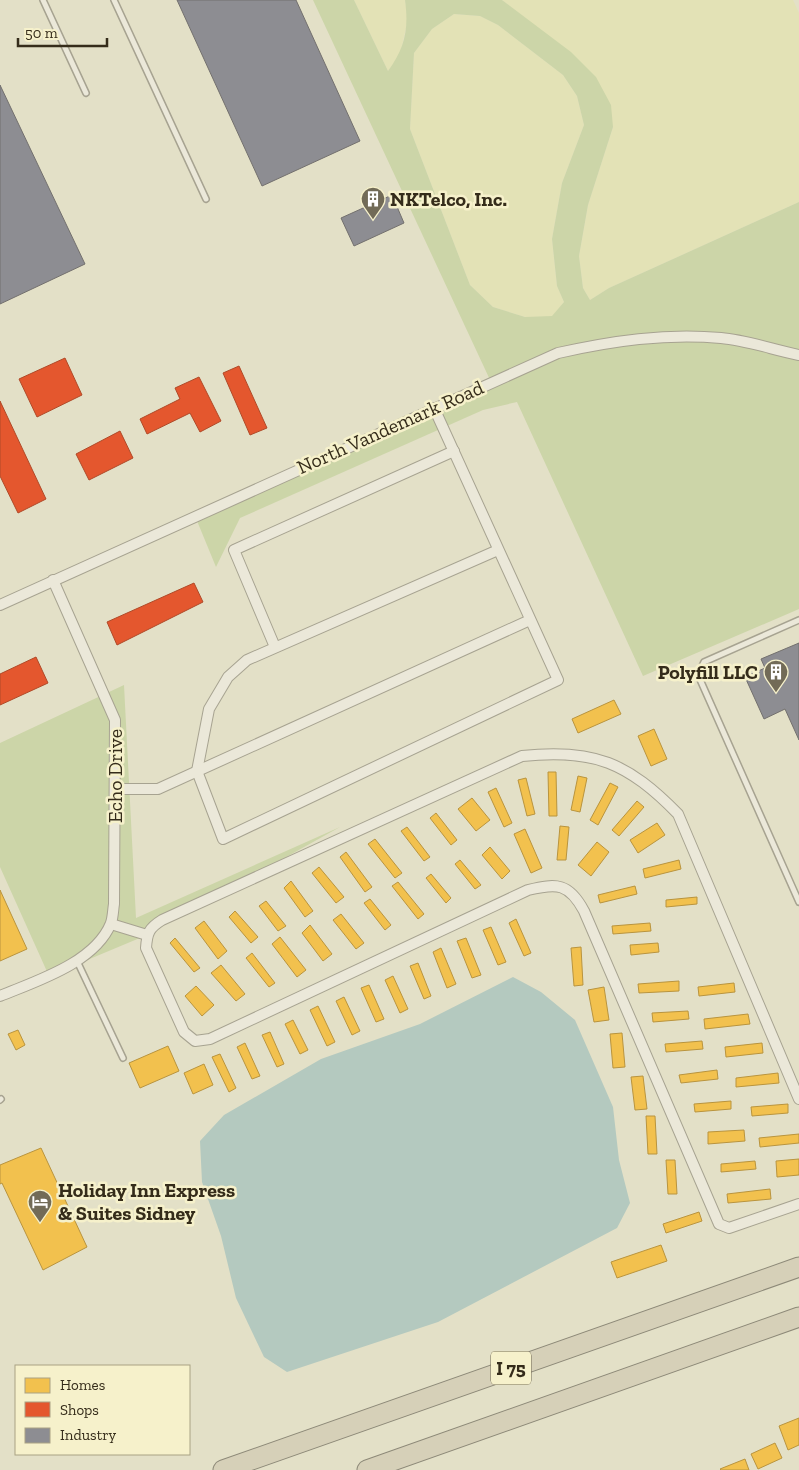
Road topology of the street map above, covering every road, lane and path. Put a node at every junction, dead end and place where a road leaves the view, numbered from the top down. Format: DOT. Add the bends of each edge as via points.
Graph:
graph roads {
  1 [pos="42,0"];
  2 [pos="114,0"];
  3 [pos="86,93"];
  4 [pos="206,199"];
  5 [pos="799,356"];
  6 [pos="434,408"];
  7 [pos="454,451"];
  8 [pos="498,550"];
  9 [pos="53,580"];
  10 [pos="0,605"];
  11 [pos="530,620"];
  12 [pos="799,620"];
  13 [pos="275,647"];
  14 [pos="197,771"];
  15 [pos="115,789"];
  16 [pos="799,902"];
  17 [pos="111,924"];
  18 [pos="147,935"];
  19 [pos="77,961"];
  20 [pos="0,996"];
  21 [pos="123,1058"];
  22 [pos="799,1099"];
  23 [pos="799,1204"];
  24 [pos="799,1267"];
  25 [pos="799,1317"];
  26 [pos="256,1458"];
  27 [pos="205,1470"];
  28 [pos="223,1470"];
  29 [pos="366,1470"];
  1 -- 3 [label="lane"];
  2 -- 4 [label="lane"];
  5 -- 6 [label="street, North Vandemark Road" via="722,338 651,337 610,341 558,353"];
  6 -- 7 [label="street"];
  6 -- 9 [label="street, North Vandemark Road"];
  7 -- 8 [label="street"];
  7 -- 13 [label="street" via="234,550"];
  8 -- 11 [label="street"];
  8 -- 13 [label="street"];
  9 -- 10 [label="street, North Vandemark Road"];
  9 -- 15 [label="street, Echo Drive" via="115,720"];
  11 -- 14 [label="street"];
  11 -- 14 [label="street" via="558,680 223,839"];
  12 -- 16 [label="lane" via="704,662 698,674"];
  13 -- 14 [label="street" via="247,660 228,678 208,709"];
  14 -- 15 [label="street" via="158,789"];
  15 -- 17 [label="street, Echo Drive"];
  17 -- 18 [label="street"];
  17 -- 19 [label="street"];
  18 -- 22 [label="street" via="152,926 162,920 522,756 566,753 592,756 616,765 656,792 678,814"];
  18 -- 23 [label="street" via="146,948 184,1032 195,1042 210,1039 528,890 548,885 563,887 576,898 584,911 719,1224 729,1228"];
  19 -- 20 [label="street"];
  19 -- 21 [label="lane"];
  24 -- 26 [label="highway, I 75"];
  25 -- 29 [label="highway, I 75"];
  26 -- 27 [label="highway"];
  26 -- 28 [label="highway, I 75"];
}
